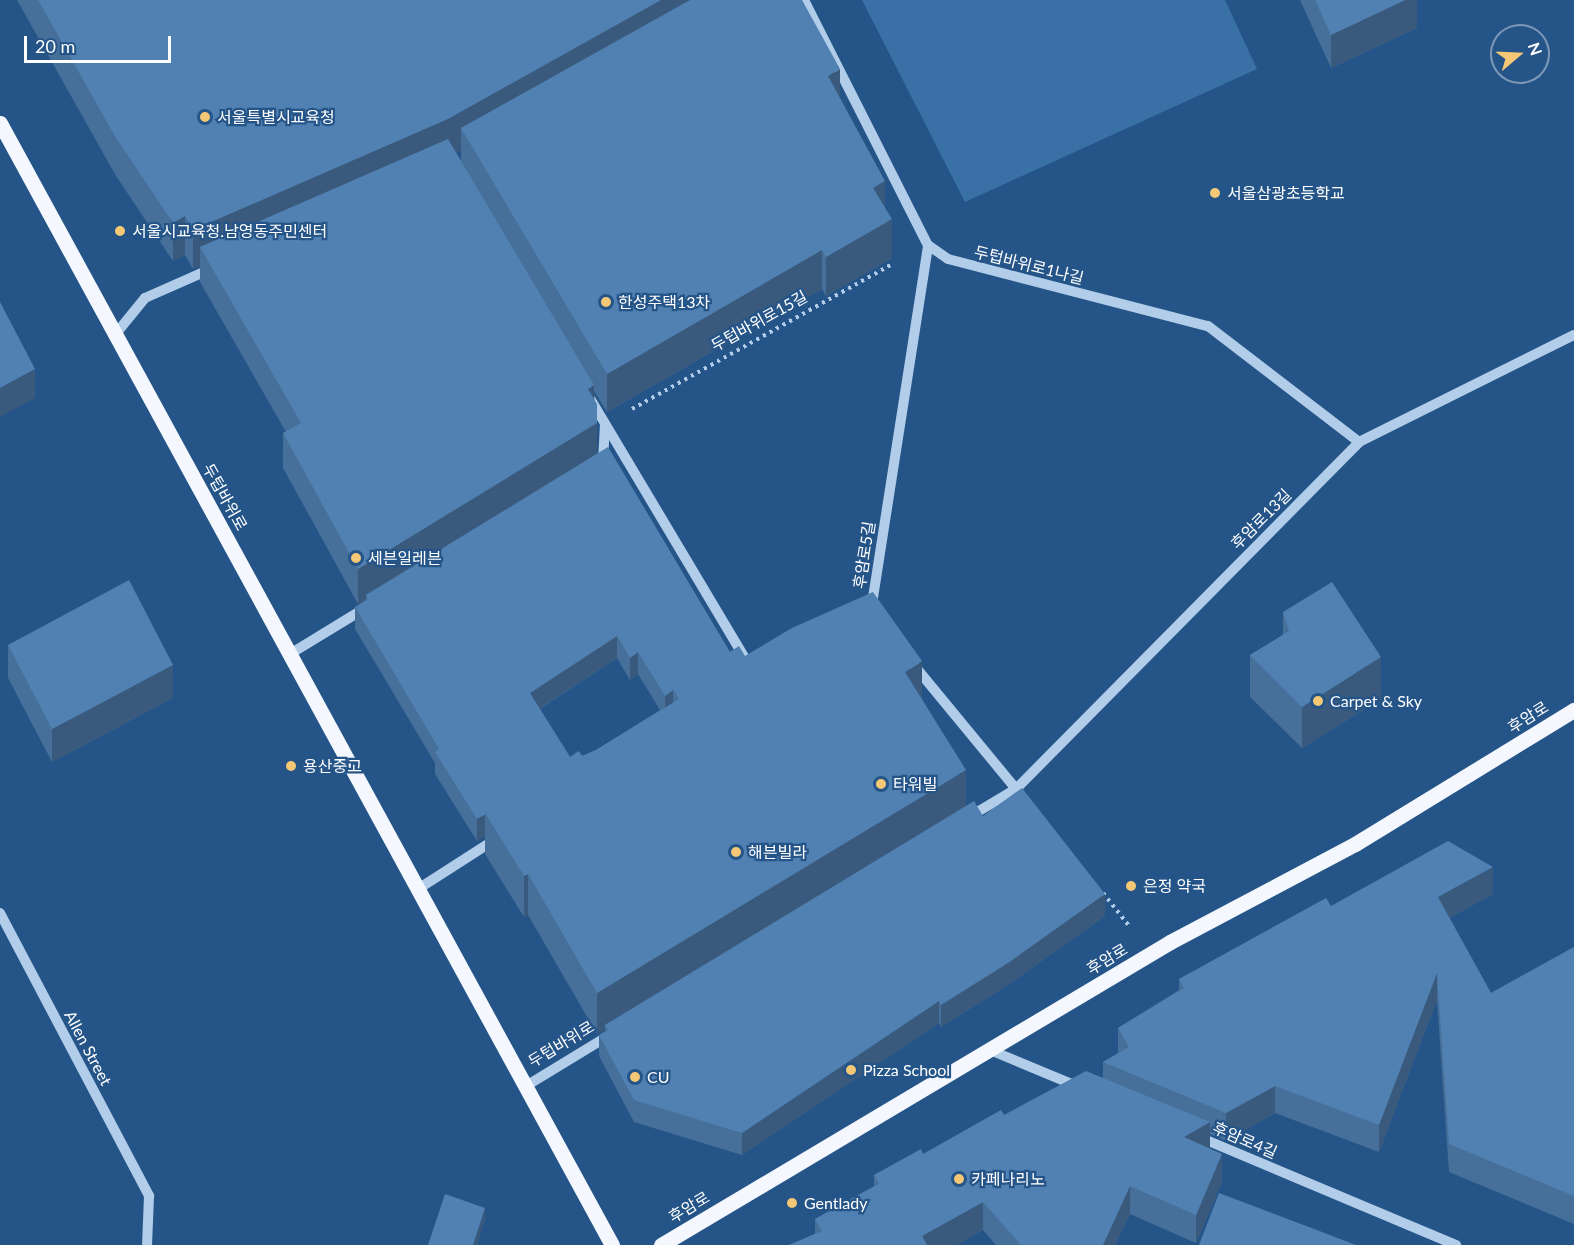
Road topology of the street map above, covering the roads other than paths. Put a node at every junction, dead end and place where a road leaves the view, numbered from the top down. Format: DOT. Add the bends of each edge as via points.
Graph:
graph roads {
  1 [pos="804,0"];
  2 [pos="0,123"];
  3 [pos="928,245"];
  4 [pos="222,264"];
  5 [pos="1574,335"];
  6 [pos="114,336"];
  7 [pos="582,384"];
  8 [pos="605,424"];
  9 [pos="1359,442"];
  10 [pos="593,468"];
  11 [pos="381,598"];
  12 [pos="870,617"];
  13 [pos="290,654"];
  14 [pos="907,656"];
  15 [pos="751,670"];
  16 [pos="1574,710"];
  17 [pos="1016,789"];
  18 [pos="955,826"];
  19 [pos="506,833"];
  20 [pos="418,889"];
  21 [pos="0,914"];
  22 [pos="618,1031"];
  23 [pos="990,1050"];
  24 [pos="526,1086"];
  25 [pos="1088,1091"];
  26 [pos="1185,1131"];
  27 [pos="147,1245"];
  28 [pos="612,1245"];
  29 [pos="662,1245"];
  30 [pos="1456,1245"];
  1 -- 3 [label="street"];
  2 -- 6 [label="main road, 두텁바위로"];
  3 -- 9 [label="street, 두텁바위로1나길" via="948,259 1208,326"];
  3 -- 12 [label="street, 후암로5길"];
  4 -- 6 [label="street" via="145,298"];
  5 -- 9 [label="street, 후암로13길"];
  6 -- 13 [label="main road, 두텁바위로"];
  7 -- 8 [label="street"];
  8 -- 10 [label="street" via="604,462"];
  8 -- 15 [label="street"];
  9 -- 17 [label="street, 후암로13길"];
  11 -- 13 [label="street"];
  13 -- 20 [label="main road, 두텁바위로"];
  14 -- 17 [label="street"];
  16 -- 23 [label="main road, 후암로" via="1355,844 1152,953"];
  17 -- 18 [label="street"];
  19 -- 20 [label="street"];
  20 -- 24 [label="main road, 두텁바위로"];
  21 -- 27 [label="street, Allen Street" via="149,1196"];
  22 -- 24 [label="street, 두텁바위로"];
  23 -- 25 [label="street"];
  23 -- 29 [label="main road, 후암로"];
  24 -- 28 [label="main road, 두텁바위로"];
  26 -- 30 [label="street, 후암로4길"];
}
